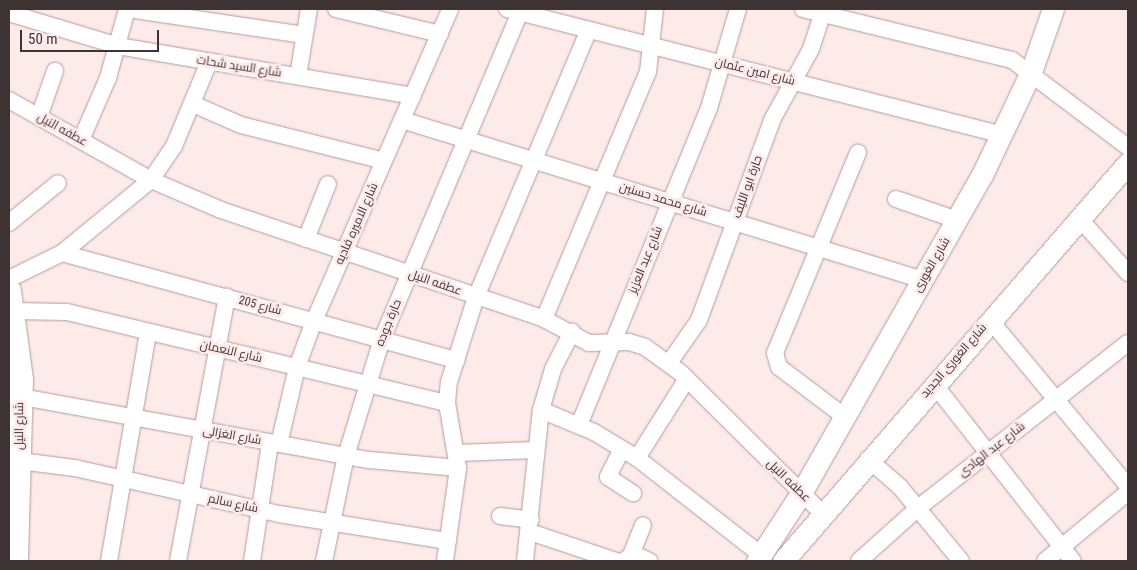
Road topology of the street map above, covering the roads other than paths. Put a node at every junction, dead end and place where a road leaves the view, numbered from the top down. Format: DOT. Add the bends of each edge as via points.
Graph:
graph roads {
  1 [pos="127,9"];
  2 [pos="309,9"];
  3 [pos="336,9"];
  4 [pos="450,9"];
  5 [pos="655,9"];
  6 [pos="738,9"];
  7 [pos="803,9"];
  8 [pos="1068,9"];
  9 [pos="514,10"];
  10 [pos="823,11"];
  11 [pos="9,13"];
  12 [pos="558,15"];
  13 [pos="1051,18"];
  14 [pos="589,30"];
  15 [pos="440,34"];
  16 [pos="304,35"];
  17 [pos="118,46"];
  18 [pos="653,46"];
  19 [pos="208,62"];
  20 [pos="724,64"];
  21 [pos="55,72"];
  22 [pos="1031,72"];
  23 [pos="298,76"];
  24 [pos="794,81"];
  25 [pos="413,96"];
  26 [pos="9,100"];
  27 [pos="193,104"];
  28 [pos="39,117"];
  29 [pos="402,120"];
  30 [pos="1002,135"];
  31 [pos="81,140"];
  32 [pos="466,140"];
  33 [pos="1128,147"];
  34 [pos="858,153"];
  35 [pos="533,160"];
  36 [pos="384,161"];
  37 [pos="1128,163"];
  38 [pos="151,180"];
  39 [pos="602,182"];
  40 [pos="58,183"];
  41 [pos="328,184"];
  42 [pos="896,199"];
  43 [pos="669,202"];
  44 [pos="1079,218"];
  45 [pos="957,220"];
  46 [pos="735,222"];
  47 [pos="9,223"];
  48 [pos="306,239"];
  49 [pos="820,248"];
  50 [pos="344,252"];
  51 [pos="62,253"];
  52 [pos="1128,273"];
  53 [pos="409,274"];
  54 [pos="9,280"];
  55 [pos="923,280"];
  56 [pos="227,297"];
  57 [pos="476,297"];
  58 [pos="11,301"];
  59 [pos="544,319"];
  60 [pos="990,320"];
  61 [pos="314,321"];
  62 [pos="148,332"];
  63 [pos="572,332"];
  64 [pos="382,339"];
  65 [pos="1128,343"];
  66 [pos="612,344"];
  67 [pos="215,348"];
  68 [pos="456,360"];
  69 [pos="669,363"];
  70 [pos="297,367"];
  71 [pos="687,379"];
  72 [pos="366,384"];
  73 [pos="934,384"];
  74 [pos="15,397"];
  75 [pos="1056,400"];
  76 [pos="447,403"];
  77 [pos="541,410"];
  78 [pos="845,417"];
  79 [pos="133,419"];
  80 [pos="579,426"];
  81 [pos="202,431"];
  82 [pos="275,444"];
  83 [pos="622,448"];
  84 [pos="535,450"];
  85 [pos="988,452"];
  86 [pos="346,456"];
  87 [pos="637,458"];
  88 [pos="868,459"];
  89 [pos="458,460"];
  90 [pos="20,461"];
  91 [pos="123,479"];
  92 [pos="1128,486"];
  93 [pos="622,491"];
  94 [pos="1128,492"];
  95 [pos="190,495"];
  96 [pos="800,495"];
  97 [pos="918,508"];
  98 [pos="260,510"];
  99 [pos="822,512"];
  100 [pos="500,516"];
  101 [pos="332,522"];
  102 [pos="643,525"];
  103 [pos="530,526"];
  104 [pos="448,541"];
  105 [pos="1062,547"];
  106 [pos="759,558"];
  107 [pos="624,560"];
  108 [pos="16,561"];
  109 [pos="109,561"];
  110 [pos="178,561"];
  111 [pos="252,561"];
  112 [pos="324,561"];
  113 [pos="445,561"];
  114 [pos="525,561"];
  115 [pos="649,561"];
  116 [pos="783,561"];
  117 [pos="859,561"];
  118 [pos="961,561"];
  119 [pos="1045,561"];
  120 [pos="1073,561"];
  1 -- 16 [label="street"];
  1 -- 17 [label="street"];
  2 -- 16 [label="street"];
  3 -- 15 [label="street"];
  4 -- 15 [label="street, شارع الاميره فاديه"];
  5 -- 18 [label="street"];
  6 -- 20 [label="street, شارع عبد العزيز"];
  7 -- 10 [label="street"];
  8 -- 13 [label="street, شارع الغورى"];
  9 -- 12 [label="street, شارع امين عثمان"];
  9 -- 32 [label="street, حارة جوده"];
  10 -- 22 [label="street" via="1000,56"];
  10 -- 24 [label="street, حارة ابو الليف"];
  11 -- 17 [label="street, شارع السيد شحات"];
  12 -- 14 [label="street, شارع امين عثمان"];
  13 -- 22 [label="street, شارع الغورى"];
  14 -- 18 [label="street, شارع امين عثمان"];
  14 -- 35 [label="street"];
  15 -- 25 [label="street, شارع الاميره فاديه"];
  16 -- 23 [label="street"];
  17 -- 19 [label="street, شارع السيد شحات"];
  17 -- 31 [label="street"];
  18 -- 20 [label="street, شارع امين عثمان"];
  18 -- 39 [label="street" via="648,72"];
  19 -- 23 [label="street, شارع السيد شحات"];
  19 -- 27 [label="street"];
  20 -- 24 [label="street, شارع امين عثمان"];
  20 -- 43 [label="street, شارع عبد العزيز"];
  21 -- 28 [label="street"];
  22 -- 30 [label="street, شارع الغورى"];
  22 -- 33 [label="street"];
  23 -- 25 [label="street, شارع السيد شحات"];
  24 -- 30 [label="street, شارع امين عثمان"];
  24 -- 46 [label="street, حارة ابو الليف" via="772,120"];
  25 -- 29 [label="street, شارع الاميره فاديه"];
  26 -- 28 [label="street, عطفه النيل"];
  27 -- 36 [label="street" via="241,125"];
  27 -- 38 [label="street" via="174,146"];
  28 -- 31 [label="street, عطفه النيل"];
  29 -- 32 [label="street, شارع محمد حسنين"];
  29 -- 36 [label="street, شارع الاميره فاديه"];
  30 -- 45 [label="street, شارع الغورى"];
  31 -- 38 [label="street, عطفه النيل"];
  32 -- 35 [label="street, شارع محمد حسنين"];
  32 -- 53 [label="street, حارة جوده"];
  34 -- 49 [label="street"];
  35 -- 39 [label="street, شارع محمد حسنين"];
  35 -- 57 [label="street"];
  36 -- 50 [label="street, شارع الاميره فاديه"];
  37 -- 44 [label="street, شارع الغورى الجديد"];
  38 -- 48 [label="street, عطفه النيل"];
  38 -- 51 [label="street"];
  39 -- 43 [label="street, شارع محمد حسنين"];
  39 -- 59 [label="street"];
  40 -- 47 [label="street"];
  41 -- 48 [label="street"];
  42 -- 45 [label="street"];
  43 -- 46 [label="street, شارع محمد حسنين"];
  43 -- 66 [label="street, شارع عبد العزيز"];
  44 -- 52 [label="street"];
  44 -- 60 [label="street, شارع الغورى الجديد"];
  45 -- 55 [label="street, شارع الغورى"];
  46 -- 49 [label="street, شارع محمد حسنين"];
  46 -- 69 [label="street, حارة ابو الليف" via="698,320"];
  48 -- 50 [label="street, عطفه النيل"];
  49 -- 55 [label="street, شارع محمد حسنين"];
  49 -- 78 [label="street" via="775,358 779,367"];
  50 -- 53 [label="street, عطفه النيل"];
  50 -- 61 [label="street, شارع الاميره فاديه"];
  51 -- 54 [label="street"];
  51 -- 56 [label="street, شارع 205"];
  53 -- 57 [label="street, عطفه النيل"];
  53 -- 64 [label="street, حارة جوده"];
  55 -- 78 [label="street, شارع الغورى"];
  56 -- 61 [label="street, شارع 205"];
  56 -- 67 [label="street"];
  57 -- 59 [label="street, عطفه النيل"];
  57 -- 68 [label="street"];
  58 -- 62 [label="street, شارع النعمان"];
  58 -- 74 [label="main road, شارع النيل"];
  59 -- 63 [label="street, عطفه النيل"];
  60 -- 73 [label="street, شارع الغورى الجديد"];
  60 -- 75 [label="street"];
  61 -- 64 [label="street, شارع 205"];
  61 -- 70 [label="street, شارع الاميره فاديه"];
  62 -- 67 [label="street, شارع النعمان"];
  62 -- 79 [label="street"];
  63 -- 66 [label="street, عطفه النيل" via="597,345"];
  63 -- 77 [label="street" via="553,369"];
  64 -- 68 [label="street, شارع 205"];
  64 -- 72 [label="street, حارة جوده"];
  65 -- 75 [label="street, شارع عبد الهادى"];
  66 -- 69 [label="street, عطفه النيل" via="636,344"];
  66 -- 80 [label="street, شارع عبد العزيز"];
  67 -- 70 [label="street, شارع النعمان"];
  67 -- 81 [label="street"];
  68 -- 76 [label="street"];
  69 -- 71 [label="street, عطفه النيل"];
  70 -- 72 [label="street, شارع النعمان"];
  70 -- 82 [label="street, شارع الاميره فاديه"];
  71 -- 87 [label="street"];
  71 -- 96 [label="street, عطفه النيل"];
  72 -- 76 [label="street, شارع النعمان"];
  72 -- 86 [label="street, حارة جوده"];
  73 -- 85 [label="street"];
  73 -- 88 [label="street, شارع الغورى الجديد"];
  74 -- 79 [label="street, شارع الغزالى"];
  74 -- 90 [label="main road, شارع النيل"];
  75 -- 85 [label="street, شارع عبد الهادى"];
  75 -- 92 [label="street"];
  76 -- 89 [label="street"];
  77 -- 80 [label="street"];
  77 -- 84 [label="street"];
  78 -- 96 [label="street, شارع الغورى"];
  79 -- 81 [label="street, شارع الغزالى"];
  79 -- 91 [label="street"];
  80 -- 83 [label="street"];
  81 -- 82 [label="street, شارع الغزالى"];
  81 -- 95 [label="street"];
  82 -- 86 [label="street, شارع الغزالى"];
  82 -- 98 [label="street, شارع الاميره فاديه"];
  83 -- 87 [label="street"];
  83 -- 93 [label="street" via="608,475"];
  84 -- 89 [label="street, شارع الغزالى"];
  84 -- 103 [label="street"];
  85 -- 97 [label="street, شارع عبد الهادى"];
  85 -- 105 [label="street"];
  86 -- 89 [label="street, شارع الغزالى"];
  86 -- 101 [label="street, حارة جوده"];
  87 -- 106 [label="street"];
  88 -- 97 [label="street"];
  88 -- 99 [label="street, شارع الغورى الجديد"];
  89 -- 104 [label="street"];
  90 -- 91 [label="street, شارع سالم"];
  90 -- 108 [label="main road, شارع النيل"];
  91 -- 95 [label="street, شارع سالم"];
  91 -- 109 [label="street"];
  94 -- 105 [label="street"];
  95 -- 98 [label="street, شارع سالم"];
  95 -- 110 [label="street"];
  96 -- 99 [label="street, عطفه النيل"];
  96 -- 106 [label="street"];
  97 -- 117 [label="street, شارع عبد الهادى"];
  97 -- 118 [label="street"];
  98 -- 101 [label="street, شارع سالم"];
  98 -- 111 [label="street, شارع الاميره فاديه"];
  99 -- 116 [label="street, شارع الغورى الجديد"];
  100 -- 103 [label="street"];
  101 -- 104 [label="street, شارع سالم"];
  101 -- 112 [label="street, حارة جوده"];
  102 -- 107 [label="street"];
  103 -- 107 [label="street"];
  103 -- 114 [label="street"];
  104 -- 113 [label="street"];
  105 -- 119 [label="street"];
  105 -- 120 [label="street"];
  107 -- 115 [label="street"];
}
